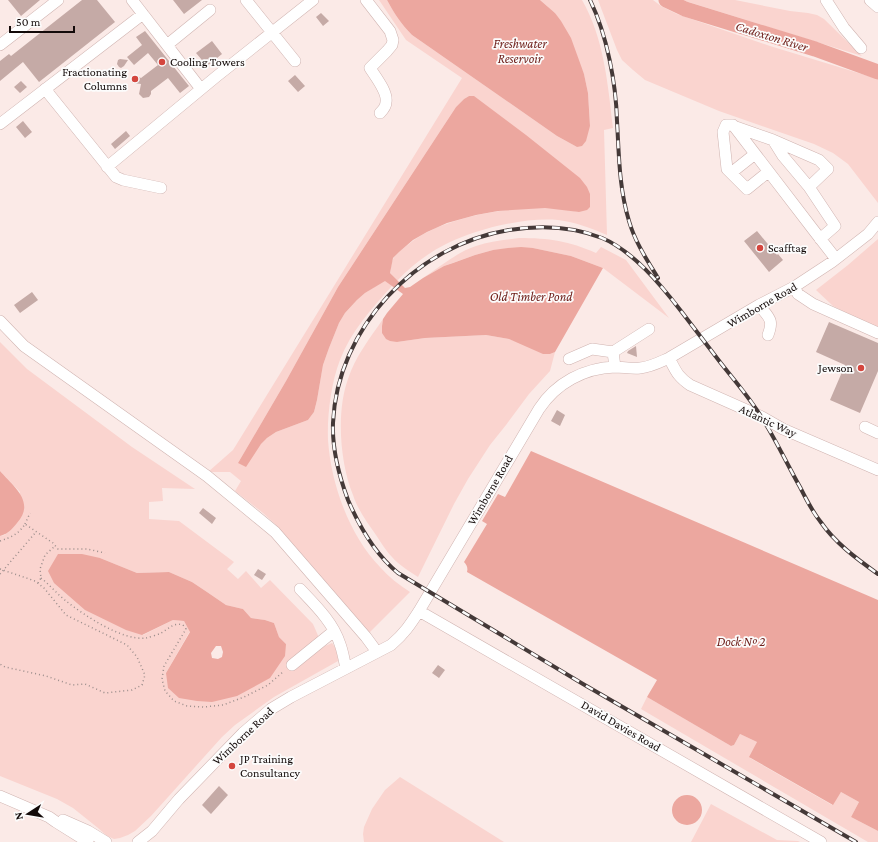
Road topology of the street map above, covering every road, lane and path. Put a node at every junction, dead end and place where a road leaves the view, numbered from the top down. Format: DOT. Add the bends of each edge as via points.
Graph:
graph roads {
  1 [pos="58,0"];
  2 [pos="132,0"];
  3 [pos="246,0"];
  4 [pos="313,0"];
  5 [pos="366,0"];
  6 [pos="826,0"];
  7 [pos="870,0"];
  8 [pos="878,7"];
  9 [pos="210,10"];
  10 [pos="143,14"];
  11 [pos="272,32"];
  12 [pos="167,45"];
  13 [pos="0,46"];
  14 [pos="861,48"];
  15 [pos="295,61"];
  16 [pos="45,89"];
  17 [pos="201,89"];
  18 [pos="380,113"];
  19 [pos="0,124"];
  20 [pos="733,126"];
  21 [pos="773,140"];
  22 [pos="755,154"];
  23 [pos="107,167"];
  24 [pos="768,172"];
  25 [pos="731,173"];
  26 [pos="161,188"];
  27 [pos="809,188"];
  28 [pos="878,222"];
  29 [pos="820,239"];
  30 [pos="836,259"];
  31 [pos="794,287"];
  32 [pos="760,305"];
  33 [pos="0,321"];
  34 [pos="649,329"];
  35 [pos="878,333"];
  36 [pos="768,335"];
  37 [pos="613,352"];
  38 [pos="669,358"];
  39 [pos="569,359"];
  40 [pos="615,367"];
  41 [pos="865,427"];
  42 [pos="878,433"];
  43 [pos="878,470"];
  44 [pos="30,513"];
  45 [pos="25,524"];
  46 [pos="36,532"];
  47 [pos="0,541"];
  48 [pos="55,546"];
  49 [pos="105,553"];
  50 [pos="0,569"];
  51 [pos="3,570"];
  52 [pos="0,574"];
  53 [pos="41,578"];
  54 [pos="38,584"];
  55 [pos="300,589"];
  56 [pos="420,611"];
  57 [pos="334,631"];
  58 [pos="378,652"];
  59 [pos="0,664"];
  60 [pos="292,665"];
  61 [pos="346,668"];
  62 [pos="0,796"];
  63 [pos="49,817"];
  64 [pos="150,837"];
  65 [pos="88,842"];
  66 [pos="106,842"];
  67 [pos="138,842"];
  68 [pos="821,842"];
  1 -- 13 [label="street"];
  2 -- 10 [label="street"];
  3 -- 11 [label="street"];
  4 -- 11 [label="street"];
  5 -- 18 [label="street" via="393,40 390,48 370,68 386,94 386,102"];
  6 -- 14 [label="street"];
  7 -- 8 [label="street"];
  9 -- 12 [label="street"];
  10 -- 12 [label="street"];
  10 -- 16 [label="street"];
  11 -- 15 [label="street"];
  11 -- 17 [label="street"];
  12 -- 17 [label="street"];
  16 -- 19 [label="street"];
  16 -- 23 [label="street"];
  17 -- 23 [label="street"];
  20 -- 21 [label="street"];
  20 -- 22 [label="street"];
  20 -- 25 [label="street" via="726,125 723,132 727,169"];
  21 -- 27 [label="street"];
  21 -- 27 [label="street" via="819,160 828,169"];
  22 -- 24 [label="street"];
  22 -- 25 [label="street"];
  23 -- 26 [label="street" via="119,179"];
  24 -- 25 [label="street" via="747,189"];
  24 -- 29 [label="street"];
  27 -- 29 [label="street" via="836,226"];
  28 -- 30 [label="street, Wimborne Road" via="868,234"];
  29 -- 30 [label="street"];
  30 -- 31 [label="street, Wimborne Road"];
  31 -- 32 [label="street, Wimborne Road"];
  31 -- 35 [label="street" via="798,294 813,304"];
  32 -- 36 [label="street" via="771,322"];
  32 -- 38 [label="street, Wimborne Road"];
  33 -- 58 [label="street" via="24,346 207,476 275,532"];
  34 -- 37 [label="street"];
  37 -- 39 [label="street" via="592,349"];
  37 -- 40 [label="street"];
  38 -- 40 [label="street, Wimborne Road" via="639,368"];
  38 -- 43 [label="street, Atlantic Way" via="677,374 690,385"];
  40 -- 56 [label="street, Wimborne Road" via="577,376 561,385 538,408"];
  41 -- 42 [label="street"];
  44 -- 45 [label="path"];
  45 -- 46 [label="path"];
  45 -- 47 [label="path" via="21,531"];
  46 -- 48 [label="path"];
  46 -- 51 [label="path"];
  48 -- 49 [label="path" via="58,549 87,549"];
  48 -- 53 [label="path" via="45,555 40,569"];
  50 -- 51 [label="path"];
  51 -- 52 [label="path"];
  51 -- 54 [label="path"];
  53 -- 54 [label="path"];
  53 -- 60 [label="path" via="82,613 112,631 146,638 171,626 183,624 186,629 164,666 162,679 165,691 174,701 187,706 223,705 244,697 268,685"];
  54 -- 59 [label="path" via="66,615 127,645 137,657 145,675 142,685 132,690 105,693 85,684 72,685"];
  55 -- 57 [label="street" via="319,609"];
  56 -- 58 [label="street, Wimborne Road" via="399,638"];
  56 -- 68 [label="street, David Davies Road"];
  57 -- 60 [label="street"];
  57 -- 61 [label="street"];
  58 -- 61 [label="street, Wimborne Road"];
  61 -- 64 [label="street, Wimborne Road" via="280,703 253,724 190,787"];
  62 -- 63 [label="street"];
  63 -- 65 [label="street"];
  63 -- 66 [label="street" via="58,817"];
  64 -- 67 [label="street, Wimborne Road"];
}
